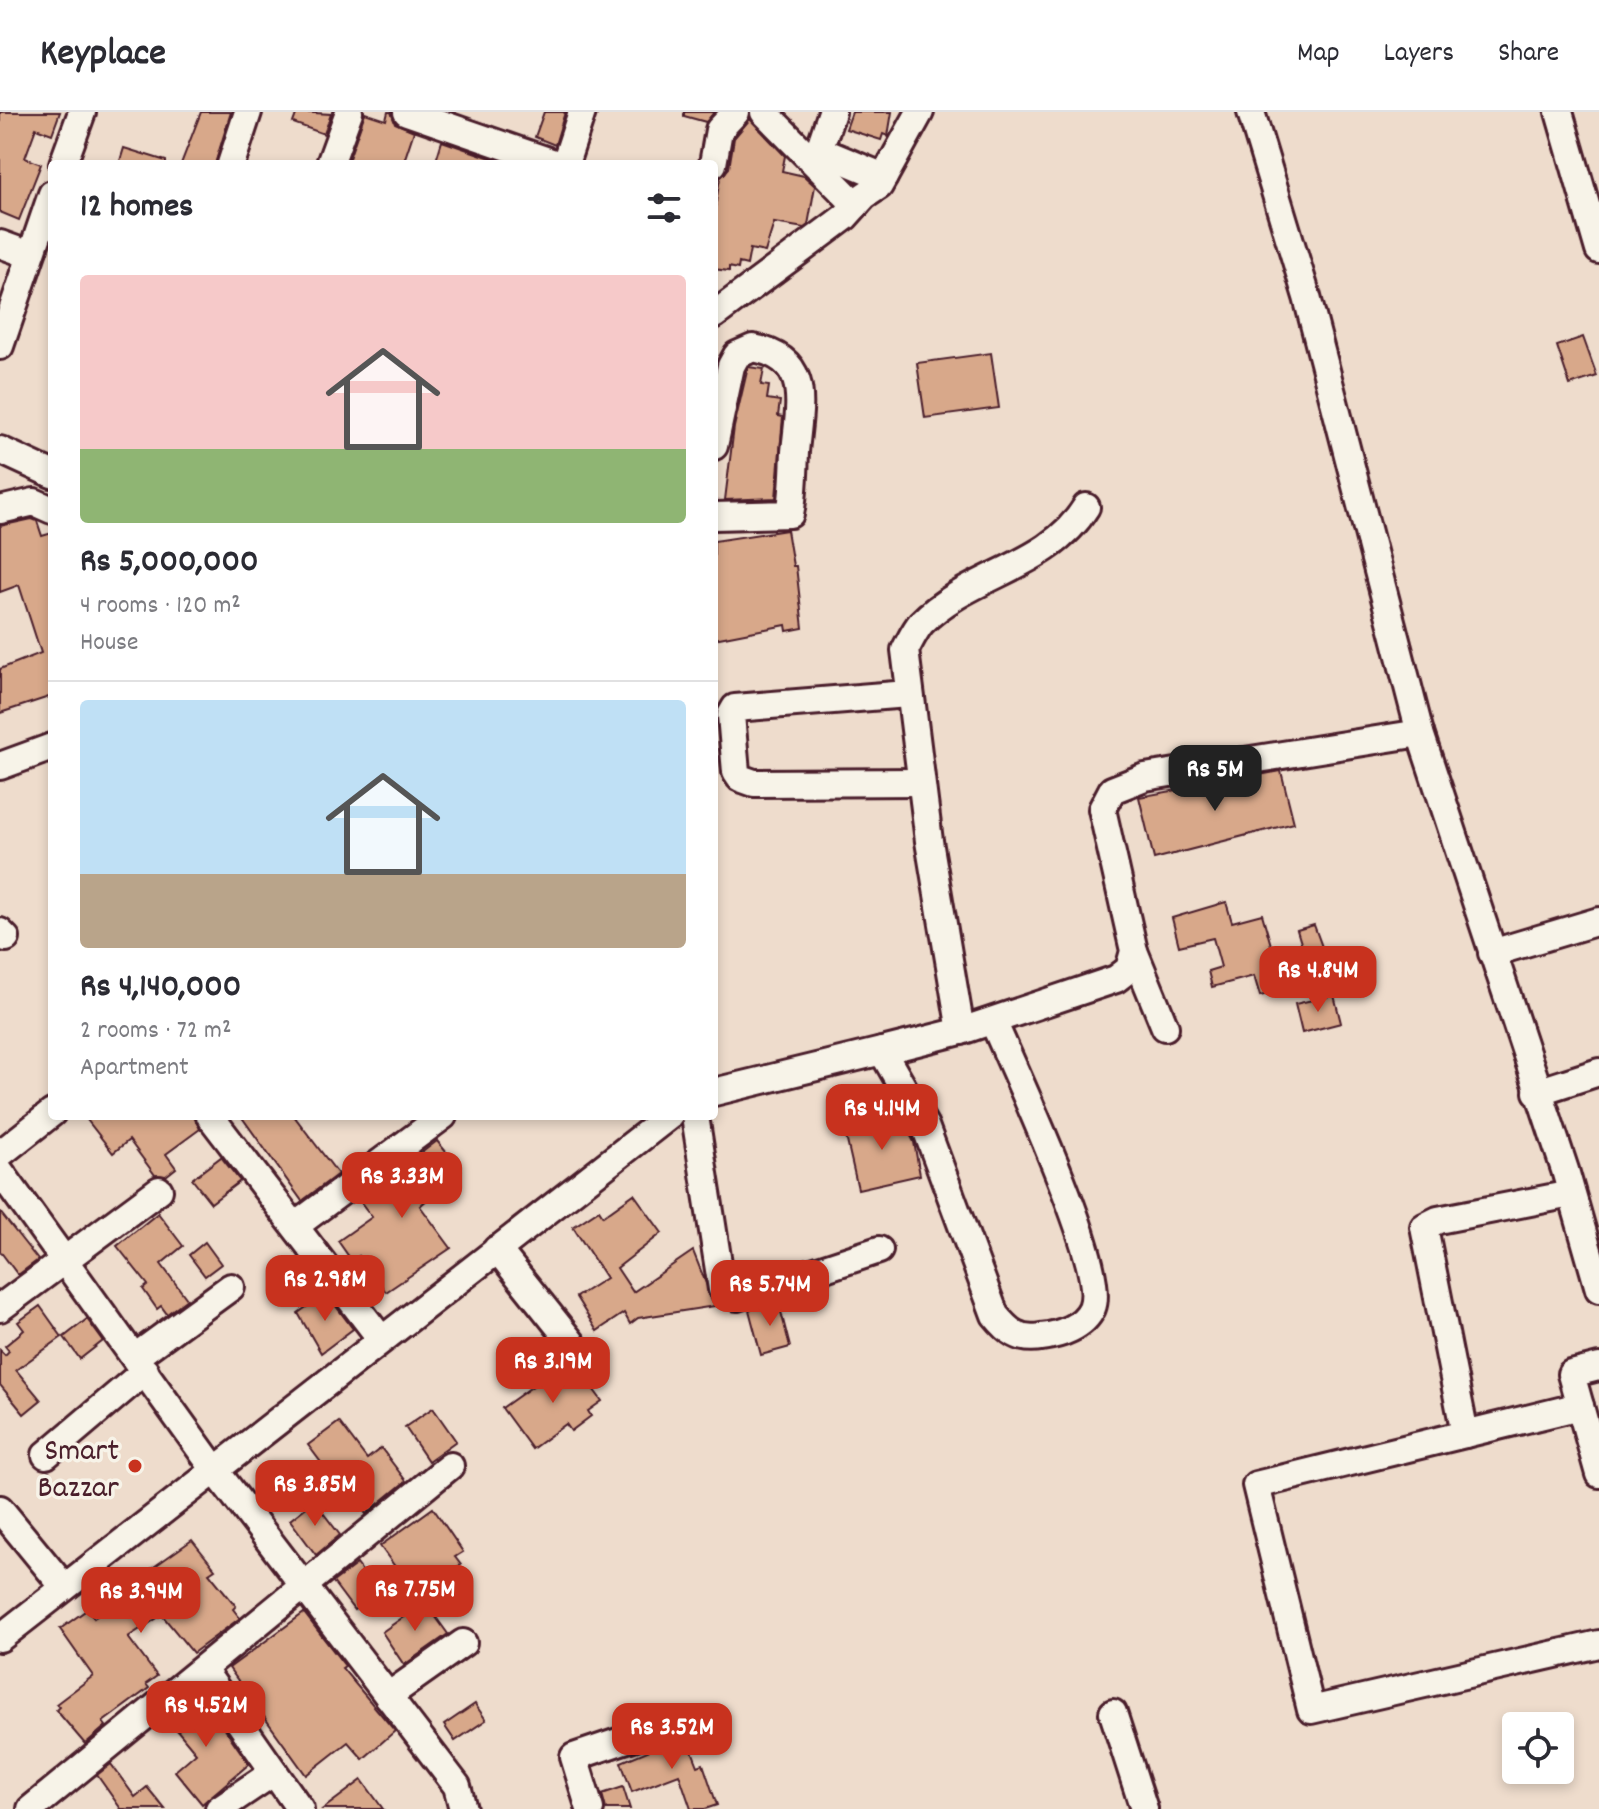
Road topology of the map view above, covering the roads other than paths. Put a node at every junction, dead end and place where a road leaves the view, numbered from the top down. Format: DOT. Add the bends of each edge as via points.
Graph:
graph roads {
  1 [pos="82,112"];
  2 [pos="248,112"];
  3 [pos="349,112"];
  4 [pos="407,112"];
  5 [pos="582,112"];
  6 [pos="736,112"];
  7 [pos="764,112"];
  8 [pos="832,112"];
  9 [pos="900,112"];
  10 [pos="920,112"];
  11 [pos="1251,112"];
  12 [pos="1559,112"];
  13 [pos="455,120"];
  14 [pos="64,160"];
  15 [pos="232,160"];
  16 [pos="331,160"];
  17 [pos="548,160"];
  18 [pos="566,160"];
  19 [pos="714,160"];
  20 [pos="881,176"];
  21 [pos="849,199"];
  22 [pos="48,205"];
  23 [pos="0,244"];
  24 [pos="1599,250"];
  25 [pos="30,255"];
  26 [pos="750,280"];
  27 [pos="718,290"];
  28 [pos="718,311"];
  29 [pos="0,346"];
  30 [pos="718,427"];
  31 [pos="0,450"];
  32 [pos="48,472"];
  33 [pos="1086,507"];
  34 [pos="48,508"];
  35 [pos="0,510"];
  36 [pos="718,516"];
  37 [pos="908,694"];
  38 [pos="1420,733"];
  39 [pos="48,748"];
  40 [pos="0,766"];
  41 [pos="921,782"];
  42 [pos="1599,921"];
  43 [pos="1134,951"];
  44 [pos="1492,953"];
  45 [pos="993,1021"];
  46 [pos="1165,1027"];
  47 [pos="961,1031"];
  48 [pos="882,1051"];
  49 [pos="1599,1072"];
  50 [pos="718,1091"];
  51 [pos="1537,1092"];
  52 [pos="48,1116"];
  53 [pos="213,1120"];
  54 [pos="438,1120"];
  55 [pos="656,1120"];
  56 [pos="696,1120"];
  57 [pos="0,1154"];
  58 [pos="0,1171"];
  59 [pos="159,1190"];
  60 [pos="1571,1194"];
  61 [pos="295,1226"];
  62 [pos="497,1249"];
  63 [pos="879,1250"];
  64 [pos="65,1262"];
  65 [pos="231,1287"];
  66 [pos="1599,1289"];
  67 [pos="0,1308"];
  68 [pos="381,1339"];
  69 [pos="572,1343"];
  70 [pos="140,1364"];
  71 [pos="1599,1367"];
  72 [pos="1580,1406"];
  73 [pos="1465,1434"];
  74 [pos="46,1455"];
  75 [pos="450,1466"];
  76 [pos="215,1470"];
  77 [pos="1599,1474"];
  78 [pos="0,1509"];
  79 [pos="64,1587"];
  80 [pos="304,1587"];
  81 [pos="0,1638"];
  82 [pos="463,1643"];
  83 [pos="1599,1644"];
  84 [pos="203,1670"];
  85 [pos="388,1696"];
  86 [pos="1113,1713"];
  87 [pos="668,1725"];
  88 [pos="274,1772"];
  89 [pos="31,1809"];
  90 [pos="219,1809"];
  91 [pos="300,1809"];
  92 [pos="463,1809"];
  93 [pos="590,1809"];
  94 [pos="1144,1809"];
  1 -- 14 [label="street"];
  2 -- 15 [label="street"];
  3 -- 16 [label="street"];
  4 -- 13 [label="street"];
  5 -- 18 [label="street"];
  6 -- 19 [label="street" via="719,130"];
  7 -- 21 [label="street"];
  8 -- 20 [label="street" via="819,150"];
  9 -- 20 [label="street"];
  10 -- 20 [label="street"];
  11 -- 38 [label="street" via="1307,297"];
  12 -- 24 [label="street"];
  13 -- 17 [label="street"];
  20 -- 21 [label="street" via="879,186"];
  21 -- 26 [label="street" via="845,217"];
  22 -- 25 [label="street"];
  23 -- 25 [label="street"];
  25 -- 29 [label="street"];
  26 -- 27 [label="street"];
  26 -- 28 [label="street"];
  30 -- 36 [label="street" via="737,355 753,348 781,357 800,391 790,514"];
  31 -- 32 [label="street"];
  33 -- 37 [label="street" via="1073,528 1049,548 971,589 920,624 905,650"];
  34 -- 35 [label="street" via="34,502"];
  37 -- 41 [label="street"];
  37 -- 41 [label="street" via="735,708 731,715 736,772 754,783"];
  38 -- 43 [label="street" via="1145,777 1112,790 1102,809"];
  38 -- 44 [label="street"];
  39 -- 40 [label="street"];
  41 -- 47 [label="street"];
  42 -- 44 [label="street"];
  43 -- 45 [label="street" via="1129,969 1116,979"];
  43 -- 46 [label="street"];
  44 -- 51 [label="street"];
  45 -- 47 [label="street"];
  45 -- 48 [label="street" via="1095,1279 1092,1308 1075,1326 1055,1335 1032,1339 1010,1333 995,1315 925,1126"];
  47 -- 48 [label="street"];
  48 -- 50 [label="street"];
  49 -- 51 [label="street"];
  51 -- 60 [label="street"];
  52 -- 57 [label="street"];
  53 -- 61 [label="street"];
  54 -- 61 [label="street"];
  55 -- 62 [label="street"];
  56 -- 63 [label="street" via="722,1289 737,1297"];
  58 -- 64 [label="street"];
  59 -- 64 [label="street"];
  60 -- 66 [label="street"];
  60 -- 73 [label="street" via="1424,1227"];
  61 -- 68 [label="street"];
  62 -- 68 [label="street"];
  62 -- 69 [label="street"];
  64 -- 67 [label="street"];
  64 -- 70 [label="street"];
  65 -- 70 [label="street"];
  68 -- 76 [label="street"];
  70 -- 74 [label="street"];
  70 -- 76 [label="street"];
  71 -- 72 [label="street" via="1571,1374"];
  72 -- 73 [label="street"];
  72 -- 77 [label="street"];
  73 -- 83 [label="street" via="1256,1485 1311,1710"];
  75 -- 80 [label="street"];
  76 -- 79 [label="street"];
  76 -- 80 [label="street"];
  78 -- 79 [label="street"];
  79 -- 81 [label="street"];
  80 -- 84 [label="street"];
  80 -- 85 [label="street"];
  82 -- 85 [label="street"];
  84 -- 88 [label="street"];
  84 -- 89 [label="street"];
  85 -- 92 [label="street" via="457,1786"];
  86 -- 94 [label="street"];
  87 -- 93 [label="street" via="574,1757"];
  88 -- 90 [label="street"];
  88 -- 91 [label="street"];
}
